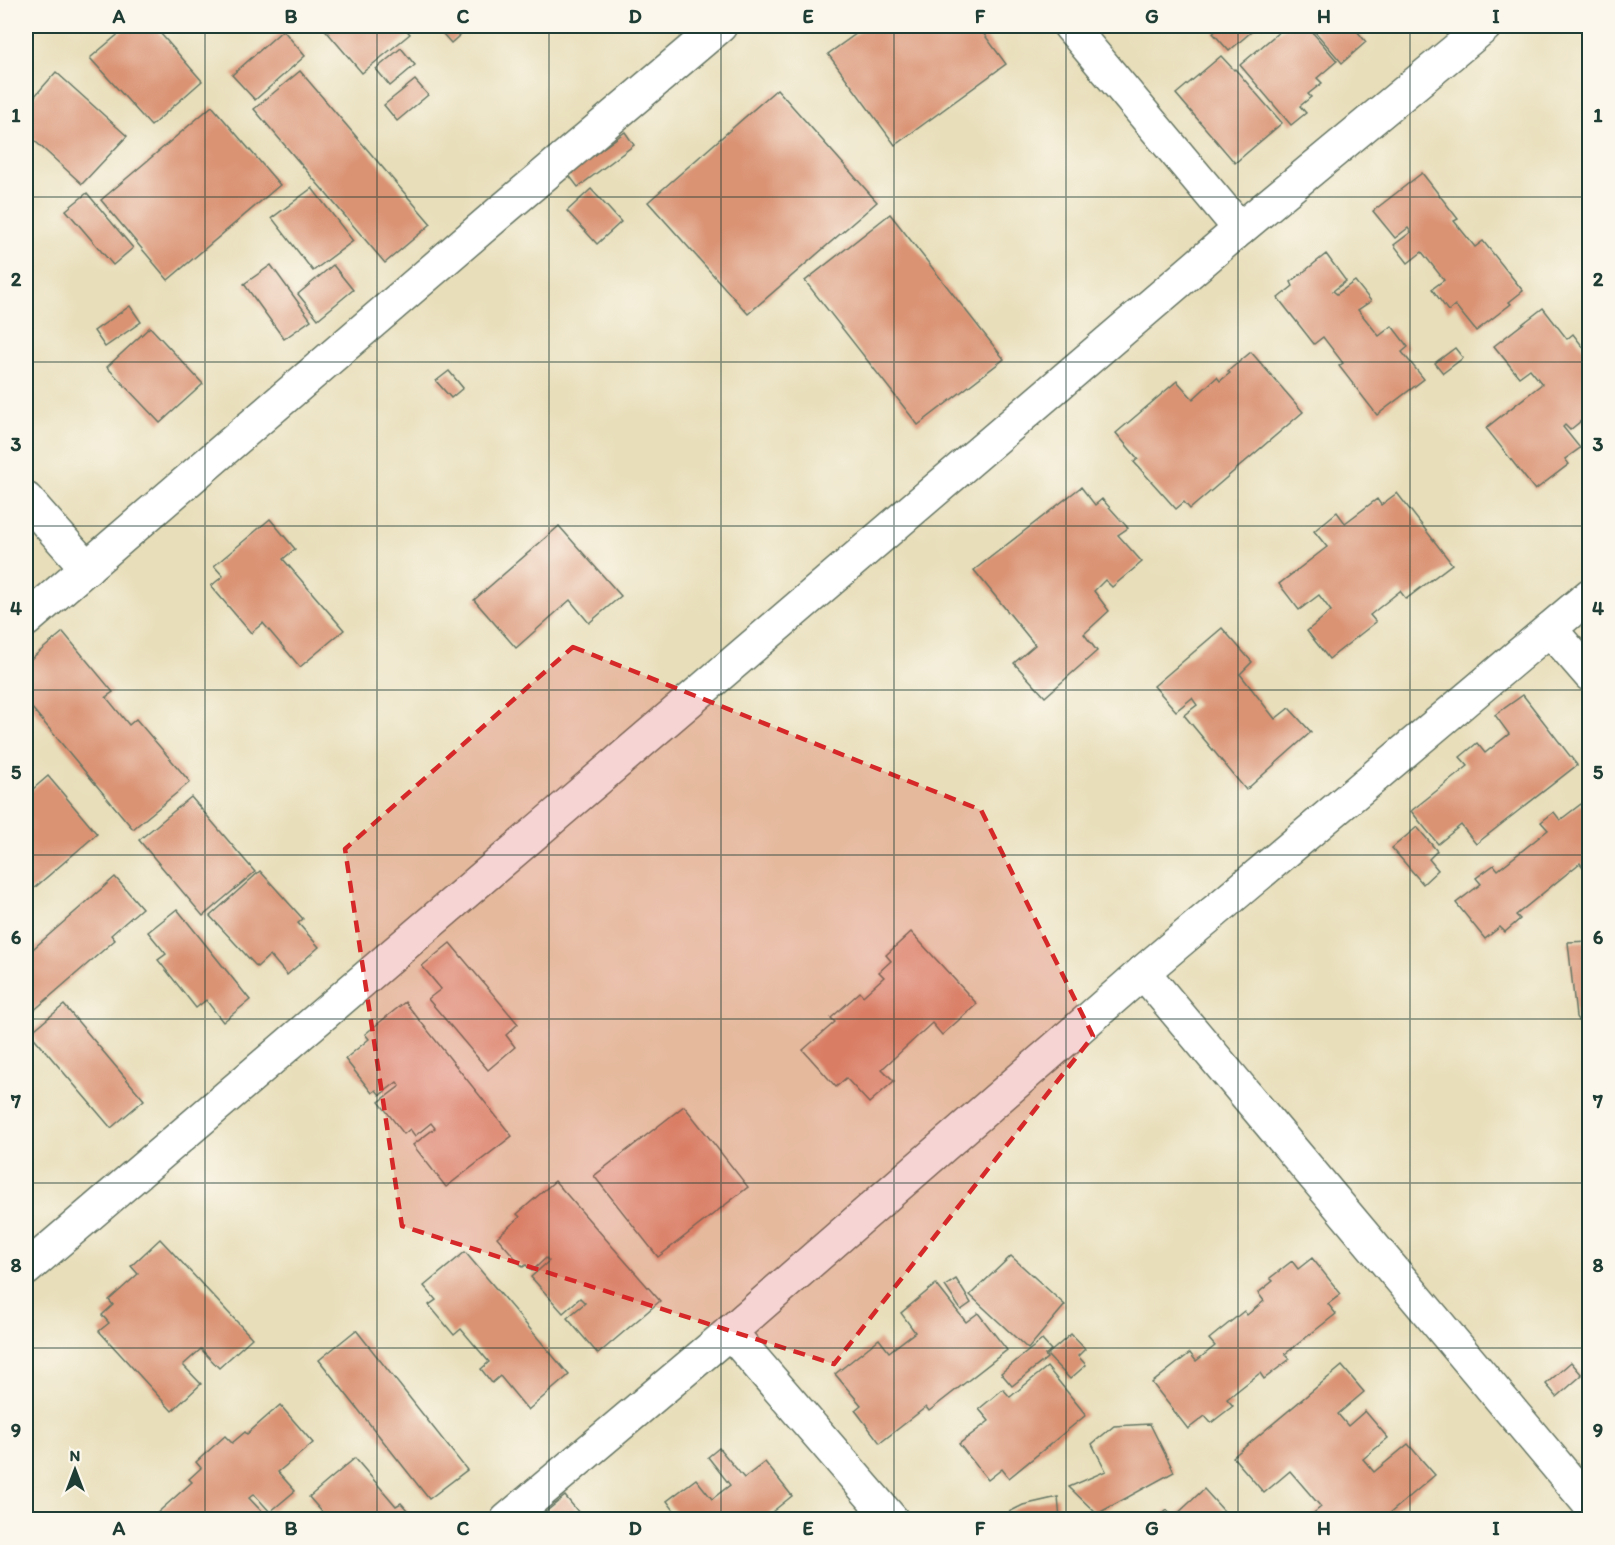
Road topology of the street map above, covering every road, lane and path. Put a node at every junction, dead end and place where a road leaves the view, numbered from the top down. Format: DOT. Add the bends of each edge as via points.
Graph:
graph roads {
  1 [pos="720,26"];
  2 [pos="1070,26"];
  3 [pos="1485,26"];
  4 [pos="1240,229"];
  5 [pos="26,499"];
  6 [pos="87,568"];
  7 [pos="1590,595"];
  8 [pos="26,620"];
  9 [pos="1550,629"];
  10 [pos="1590,675"];
  11 [pos="1143,972"];
  12 [pos="26,1269"];
  13 [pos="730,1332"];
  14 [pos="1590,1505"];
  15 [pos="507,1520"];
  16 [pos="892,1520"];
  1 -- 6 [label="street"];
  2 -- 4 [label="street"];
  3 -- 4 [label="street"];
  4 -- 12 [label="street"];
  5 -- 6 [label="street"];
  6 -- 8 [label="street"];
  7 -- 9 [label="street"];
  9 -- 10 [label="street"];
  9 -- 11 [label="street"];
  11 -- 13 [label="street"];
  11 -- 14 [label="street"];
  13 -- 15 [label="street"];
  13 -- 16 [label="street"];
}
